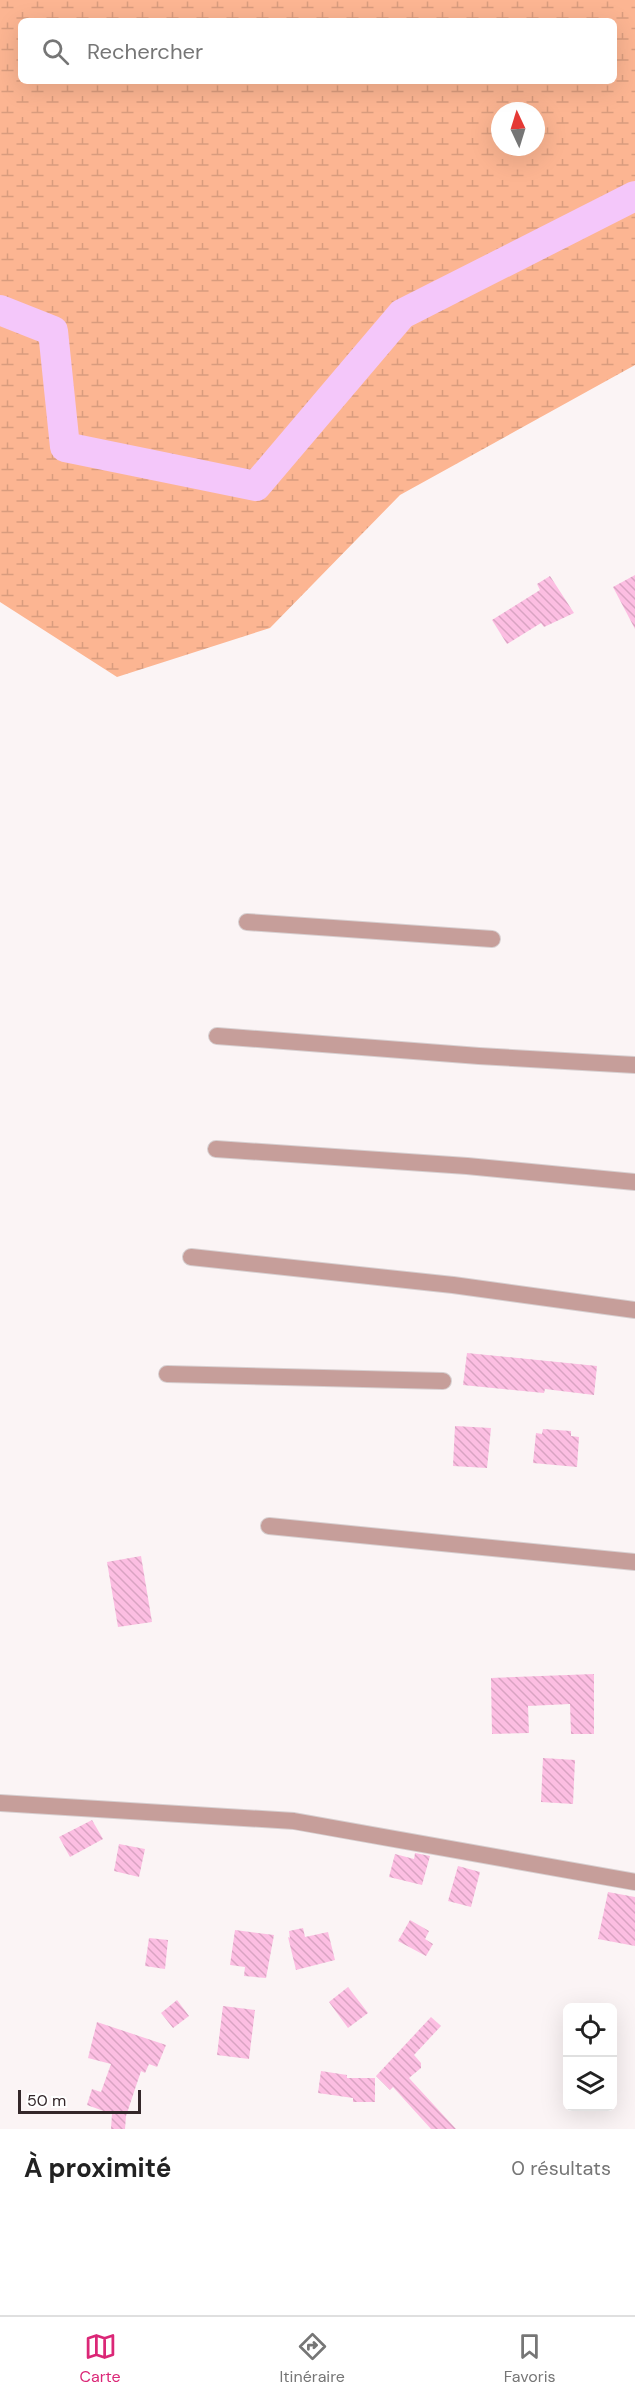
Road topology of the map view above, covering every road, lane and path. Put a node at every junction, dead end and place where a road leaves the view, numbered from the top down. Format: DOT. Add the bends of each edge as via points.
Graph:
graph roads {
  1 [pos="247,922"];
  2 [pos="492,939"];
  3 [pos="217,1036"];
  4 [pos="635,1065"];
  5 [pos="216,1149"];
  6 [pos="635,1182"];
  7 [pos="191,1257"];
  8 [pos="635,1310"];
  9 [pos="167,1374"];
  10 [pos="443,1381"];
  11 [pos="269,1526"];
  12 [pos="635,1562"];
  13 [pos="0,1803"];
  14 [pos="635,1882"];
  1 -- 2 [label="street"];
  3 -- 4 [label="street"];
  5 -- 6 [label="street"];
  7 -- 8 [label="street" via="453,1285"];
  9 -- 10 [label="street"];
  11 -- 12 [label="street"];
  13 -- 14 [label="street" via="294,1821"];
}
